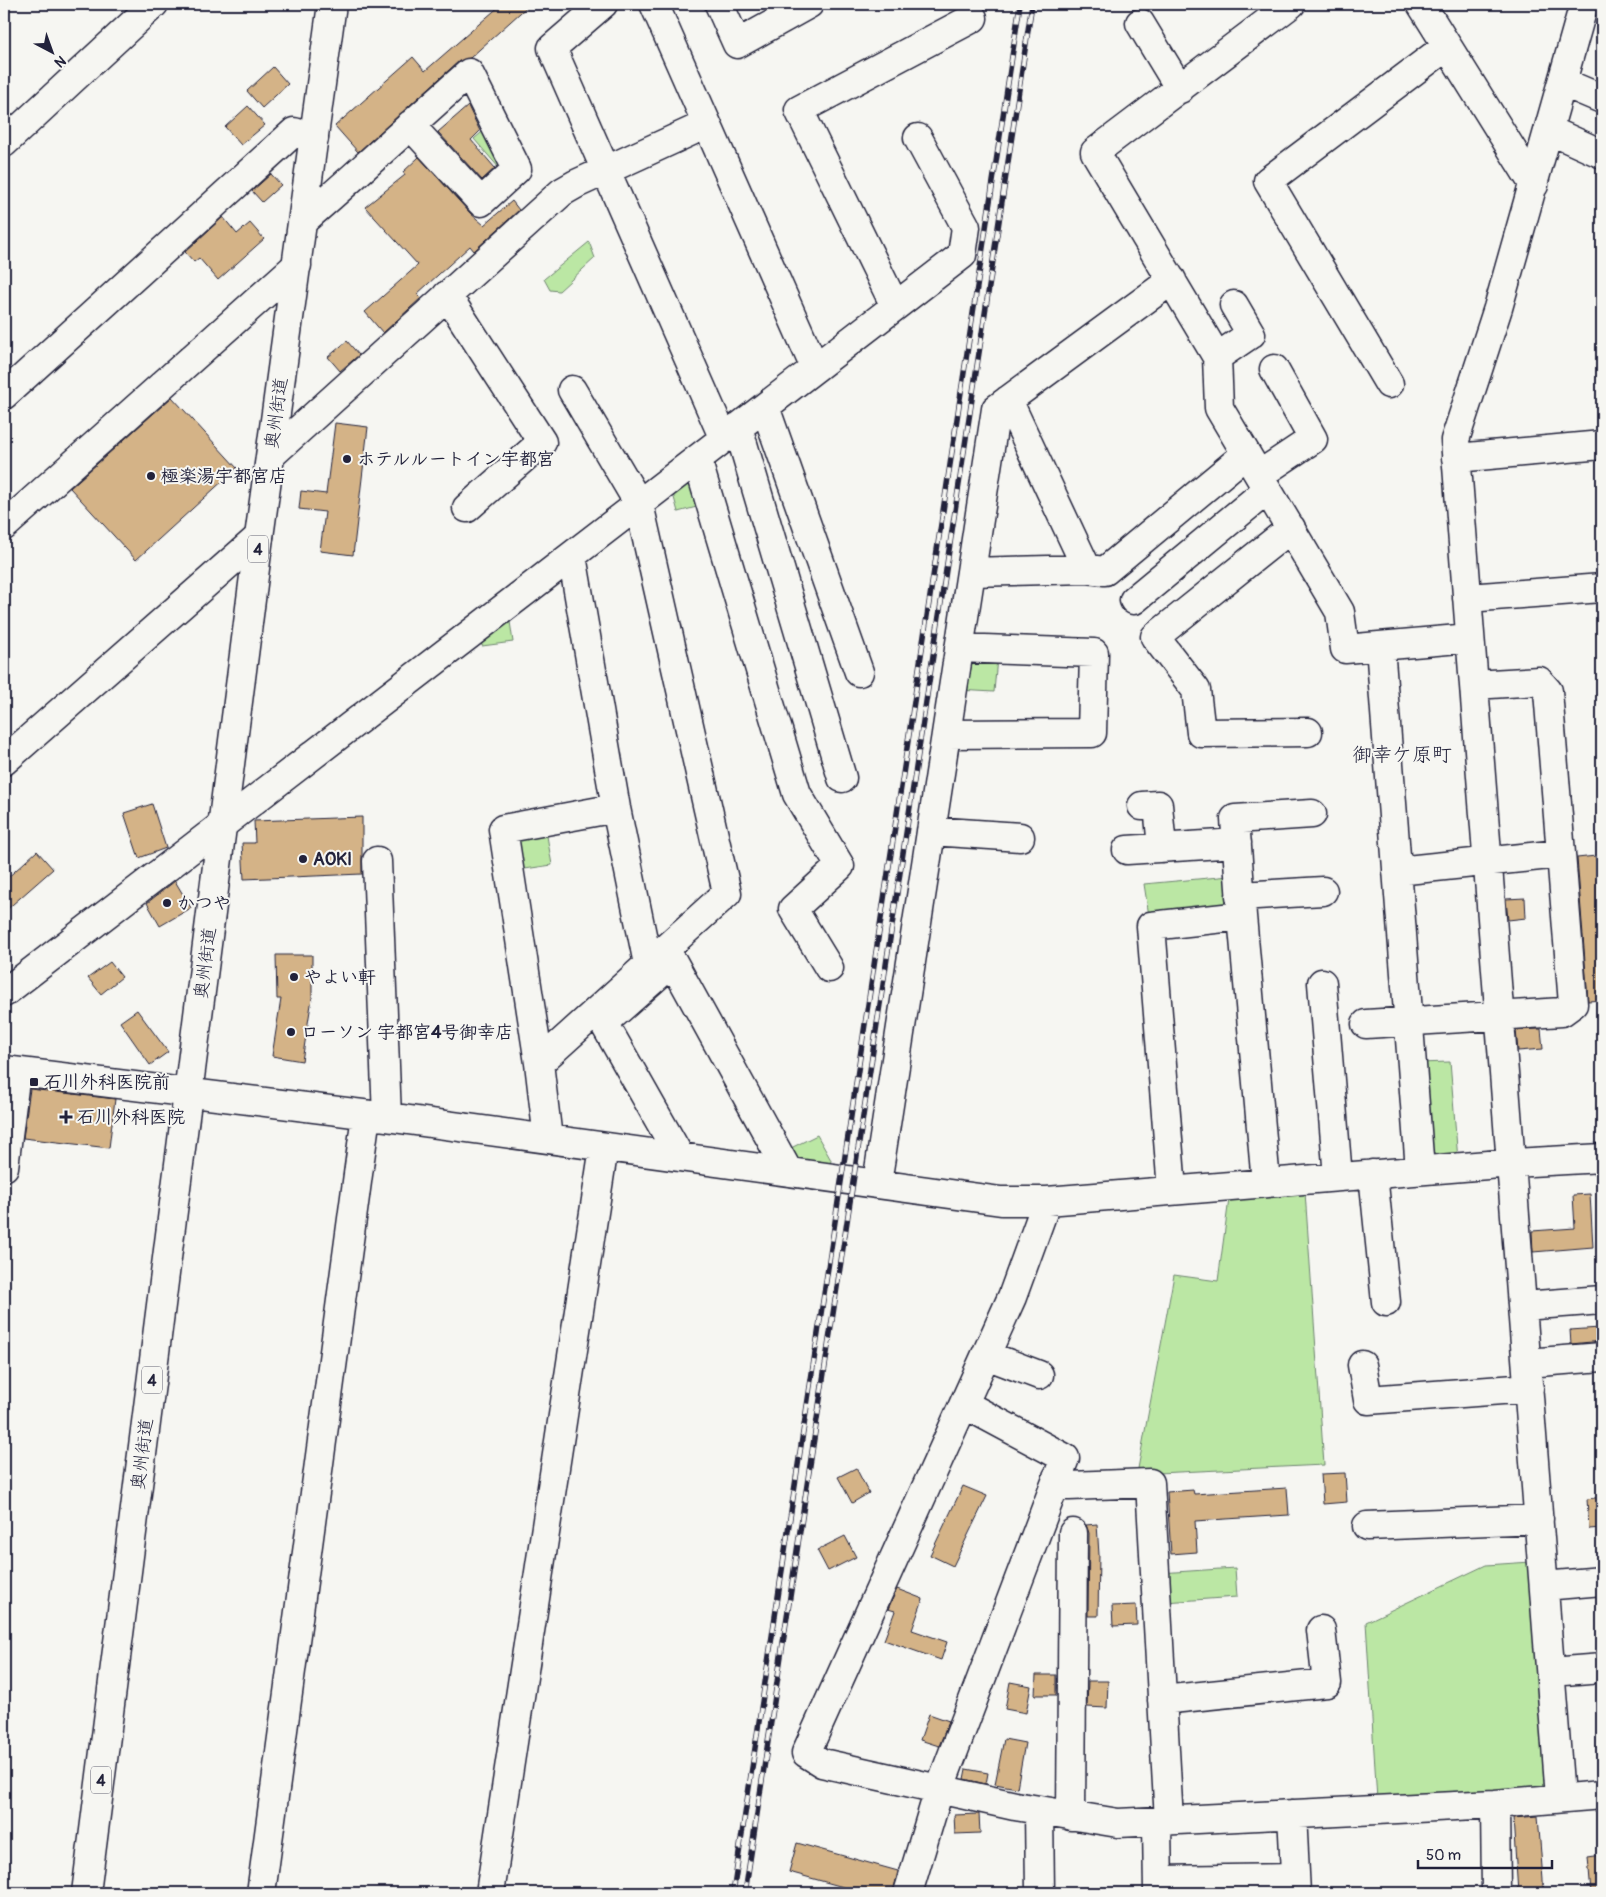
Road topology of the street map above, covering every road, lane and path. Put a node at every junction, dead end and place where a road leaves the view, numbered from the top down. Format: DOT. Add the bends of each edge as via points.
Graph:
graph roads {
  1 [pos="154,4"];
  2 [pos="332,4"];
  3 [pos="602,4"];
  4 [pos="654,4"];
  5 [pos="720,4"];
  6 [pos="809,4"];
  7 [pos="1291,4"];
  8 [pos="1421,4"];
  9 [pos="1584,4"];
  10 [pos="973,18"];
  11 [pos="1140,23"];
  12 [pos="1447,46"];
  13 [pos="1562,82"];
  14 [pos="1180,89"];
  15 [pos="1602,98"];
  16 [pos="707,124"];
  17 [pos="410,125"];
  18 [pos="1549,130"];
  19 [pos="314,138"];
  20 [pos="918,138"];
  21 [pos="4,143"];
  22 [pos="1602,154"];
  23 [pos="605,170"];
  24 [pos="1534,185"];
  25 [pos="303,221"];
  26 [pos="296,265"];
  27 [pos="1172,280"];
  28 [pos="447,295"];
  29 [pos="1234,305"];
  30 [pos="895,306"];
  31 [pos="1217,357"];
  32 [pos="815,368"];
  33 [pos="1274,369"];
  34 [pos="1389,384"];
  35 [pos="572,390"];
  36 [pos="4,394"];
  37 [pos="1008,400"];
  38 [pos="764,407"];
  39 [pos="731,433"];
  40 [pos="1602,445"];
  41 [pos="271,455"];
  42 [pos="1456,458"];
  43 [pos="697,459"];
  44 [pos="1258,473"];
  45 [pos="639,504"];
  46 [pos="467,508"];
  47 [pos="4,526"];
  48 [pos="1291,528"];
  49 [pos="260,537"];
  50 [pos="572,556"];
  51 [pos="1088,569"];
  52 [pos="971,572"];
  53 [pos="1602,588"];
  54 [pos="1467,598"];
  55 [pos="1134,600"];
  56 [pos="1470,638"];
  57 [pos="1380,646"];
  58 [pos="959,648"];
  59 [pos="859,672"];
  60 [pos="1474,685"];
  61 [pos="1308,732"];
  62 [pos="946,734"];
  63 [pos="4,761"];
  64 [pos="842,778"];
  65 [pos="1142,806"];
  66 [pos="616,808"];
  67 [pos="1312,814"];
  68 [pos="223,824"];
  69 [pos="931,831"];
  70 [pos="1236,831"];
  71 [pos="1020,837"];
  72 [pos="1162,848"];
  73 [pos="1127,850"];
  74 [pos="1559,854"];
  75 [pos="376,861"];
  76 [pos="1488,863"];
  77 [pos="1397,871"];
  78 [pos="1322,891"];
  79 [pos="1241,906"];
  80 [pos="648,964"];
  81 [pos="829,968"];
  82 [pos="1322,983"];
  83 [pos="4,993"];
  84 [pos="1500,1016"];
  85 [pos="1409,1021"];
  86 [pos="1366,1024"];
  87 [pos="539,1063"];
  88 [pos="10,1071"];
  89 [pos="188,1094"];
  90 [pos="376,1116"];
  91 [pos="548,1139"];
  92 [pos="604,1147"];
  93 [pos="680,1157"];
  94 [pos="1602,1158"];
  95 [pos="1512,1163"];
  96 [pos="4,1167"];
  97 [pos="1420,1170"];
  98 [pos="788,1171"];
  99 [pos="1373,1174"];
  100 [pos="1338,1177"];
  101 [pos="876,1183"];
  102 [pos="1266,1183"];
  103 [pos="1172,1190"];
  104 [pos="1047,1201"];
  105 [pos="1602,1300"];
  106 [pos="1386,1302"];
  107 [pos="1523,1306"];
  108 [pos="986,1356"];
  109 [pos="1602,1357"];
  110 [pos="1362,1365"];
  111 [pos="1039,1375"];
  112 [pos="1528,1375"];
  113 [pos="964,1404"];
  114 [pos="1058,1477"];
  115 [pos="1539,1519"];
  116 [pos="1367,1526"];
  117 [pos="1073,1533"];
  118 [pos="1602,1581"];
  119 [pos="1544,1586"];
  120 [pos="1321,1630"];
  121 [pos="1602,1668"];
  122 [pos="1550,1672"];
  123 [pos="1162,1700"];
  124 [pos="939,1790"];
  125 [pos="1602,1795"];
  126 [pos="1560,1797"];
  127 [pos="1495,1804"];
  128 [pos="1038,1810"];
  129 [pos="1292,1814"];
  130 [pos="1071,1816"];
  131 [pos="1163,1821"];
  132 [pos="1158,1886"];
  133 [pos="1296,1886"];
  134 [pos="86,1893"];
  135 [pos="261,1893"];
  136 [pos="490,1893"];
  137 [pos="908,1893"];
  138 [pos="1040,1893"];
  139 [pos="1496,1893"];
  1 -- 21 [label="main road"];
  2 -- 19 [label="main road, 奥州街道 / 4"];
  3 -- 23 [label="main road" via="552,48"];
  4 -- 16 [label="main road"];
  5 -- 6 [label="main road" via="736,44"];
  7 -- 14 [label="main road"];
  8 -- 12 [label="main road"];
  9 -- 13 [label="main road"];
  10 -- 30 [label="main road" via="799,110"];
  11 -- 14 [label="main road"];
  12 -- 24 [label="main road"];
  12 -- 34 [label="main road" via="1268,181"];
  13 -- 15 [label="main road"];
  13 -- 18 [label="main road"];
  14 -- 27 [label="main road" via="1095,152"];
  16 -- 23 [label="main road"];
  16 -- 32 [label="main road"];
  17 -- 25 [label="main road"];
  18 -- 22 [label="main road"];
  18 -- 24 [label="main road"];
  19 -- 25 [label="main road, 奥州街道 / 4"];
  19 -- 36 [label="main road" via="294,132"];
  20 -- 30 [label="main road" via="966,227 962,255"];
  23 -- 28 [label="main road" via="562,192"];
  23 -- 39 [label="main road"];
  24 -- 42 [label="main road" via="1455,440"];
  25 -- 26 [label="main road, 奥州街道 / 4"];
  26 -- 41 [label="main road, 奥州街道 / 4"];
  26 -- 47 [label="main road"];
  27 -- 31 [label="main road"];
  27 -- 37 [label="main road"];
  28 -- 41 [label="main road"];
  28 -- 46 [label="main road" via="542,442"];
  29 -- 31 [label="main road" via="1251,334"];
  30 -- 32 [label="main road"];
  31 -- 44 [label="main road" via="1219,408"];
  32 -- 38 [label="main road"];
  33 -- 44 [label="main road" via="1313,439"];
  35 -- 45 [label="main road"];
  37 -- 51 [label="main road"];
  37 -- 52 [label="main road" via="996,409"];
  38 -- 39 [label="main road"];
  38 -- 59 [label="main road"];
  39 -- 43 [label="main road"];
  39 -- 64 [label="main road"];
  40 -- 42 [label="main road"];
  41 -- 49 [label="main road, 奥州街道 / 4"];
  42 -- 54 [label="main road"];
  43 -- 45 [label="main road"];
  43 -- 81 [label="main road" via="797,794 840,866 793,909"];
  44 -- 48 [label="main road"];
  44 -- 51 [label="main road" via="1105,571"];
  44 -- 55 [label="main road"];
  45 -- 50 [label="main road"];
  45 -- 80 [label="main road" via="727,894"];
  48 -- 57 [label="main road" via="1340,612 1345,649"];
  48 -- 61 [label="main road" via="1155,637 1196,690 1201,733"];
  49 -- 63 [label="main road"];
  49 -- 68 [label="main road, 奥州街道 / 4"];
  50 -- 66 [label="main road"];
  50 -- 68 [label="main road"];
  51 -- 52 [label="main road"];
  52 -- 58 [label="main road"];
  53 -- 54 [label="main road"];
  54 -- 56 [label="main road"];
  56 -- 57 [label="main road"];
  56 -- 60 [label="main road"];
  57 -- 77 [label="main road"];
  58 -- 62 [label="main road"];
  58 -- 62 [label="main road" via="1094,653 1092,733"];
  60 -- 74 [label="main road" via="1539,681 1548,691"];
  60 -- 76 [label="main road"];
  62 -- 69 [label="main road"];
  65 -- 72 [label="main road" via="1158,805"];
  66 -- 80 [label="main road"];
  66 -- 87 [label="main road" via="503,829"];
  67 -- 70 [label="main road"];
  68 -- 83 [label="main road"];
  68 -- 89 [label="main road, 奥州街道 / 4"];
  69 -- 71 [label="main road"];
  69 -- 101 [label="main road"];
  70 -- 72 [label="main road"];
  70 -- 79 [label="main road"];
  72 -- 73 [label="main road"];
  74 -- 76 [label="main road"];
  74 -- 84 [label="main road" via="1573,1004 1562,1012"];
  75 -- 90 [label="main road"];
  76 -- 77 [label="main road"];
  76 -- 84 [label="main road"];
  77 -- 85 [label="main road"];
  78 -- 79 [label="main road"];
  79 -- 102 [label="main road"];
  79 -- 103 [label="main road" via="1151,926"];
  80 -- 87 [label="main road"];
  82 -- 100 [label="main road"];
  84 -- 85 [label="main road"];
  84 -- 95 [label="main road"];
  85 -- 86 [label="main road"];
  85 -- 97 [label="main road"];
  87 -- 91 [label="main road"];
  88 -- 89 [label="main road"];
  88 -- 96 [label="main road"];
  89 -- 90 [label="main road"];
  89 -- 134 [label="main road, 奥州街道 / 4"];
  90 -- 91 [label="main road"];
  90 -- 135 [label="main road"];
  91 -- 92 [label="main road"];
  92 -- 93 [label="main road"];
  92 -- 136 [label="main road"];
  93 -- 98 [label="main road"];
  93 -- 98 [label="main road" via="604,1023 673,962"];
  94 -- 95 [label="main road"];
  95 -- 97 [label="main road"];
  95 -- 107 [label="main road"];
  97 -- 99 [label="main road"];
  98 -- 101 [label="main road"];
  99 -- 100 [label="main road"];
  99 -- 106 [label="main road"];
  100 -- 102 [label="main road"];
  101 -- 104 [label="main road" via="1001,1200"];
  102 -- 103 [label="main road"];
  103 -- 104 [label="main road"];
  104 -- 108 [label="main road" via="1012,1297"];
  105 -- 107 [label="main road"];
  107 -- 112 [label="main road"];
  108 -- 111 [label="main road"];
  108 -- 113 [label="main road"];
  109 -- 112 [label="main road"];
  110 -- 112 [label="main road" via="1368,1400"];
  112 -- 115 [label="main road"];
  113 -- 114 [label="main road" via="1065,1458"];
  113 -- 124 [label="main road" via="806,1753 822,1763"];
  114 -- 123 [label="main road" via="1069,1486 1150,1483"];
  114 -- 124 [label="main road"];
  115 -- 116 [label="main road"];
  115 -- 119 [label="main road"];
  117 -- 130 [label="main road"];
  118 -- 119 [label="main road"];
  119 -- 122 [label="main road"];
  120 -- 123 [label="main road" via="1326,1683"];
  121 -- 122 [label="main road"];
  122 -- 126 [label="main road"];
  123 -- 131 [label="main road"];
  124 -- 128 [label="main road"];
  124 -- 137 [label="main road"];
  125 -- 126 [label="main road"];
  126 -- 127 [label="main road"];
  127 -- 129 [label="main road"];
  127 -- 139 [label="main road"];
  128 -- 130 [label="main road"];
  128 -- 138 [label="main road"];
  129 -- 131 [label="main road"];
  129 -- 133 [label="main road"];
  130 -- 131 [label="main road" via="1118,1824"];
  131 -- 132 [label="main road"];
  132 -- 133 [label="main road"];
}
